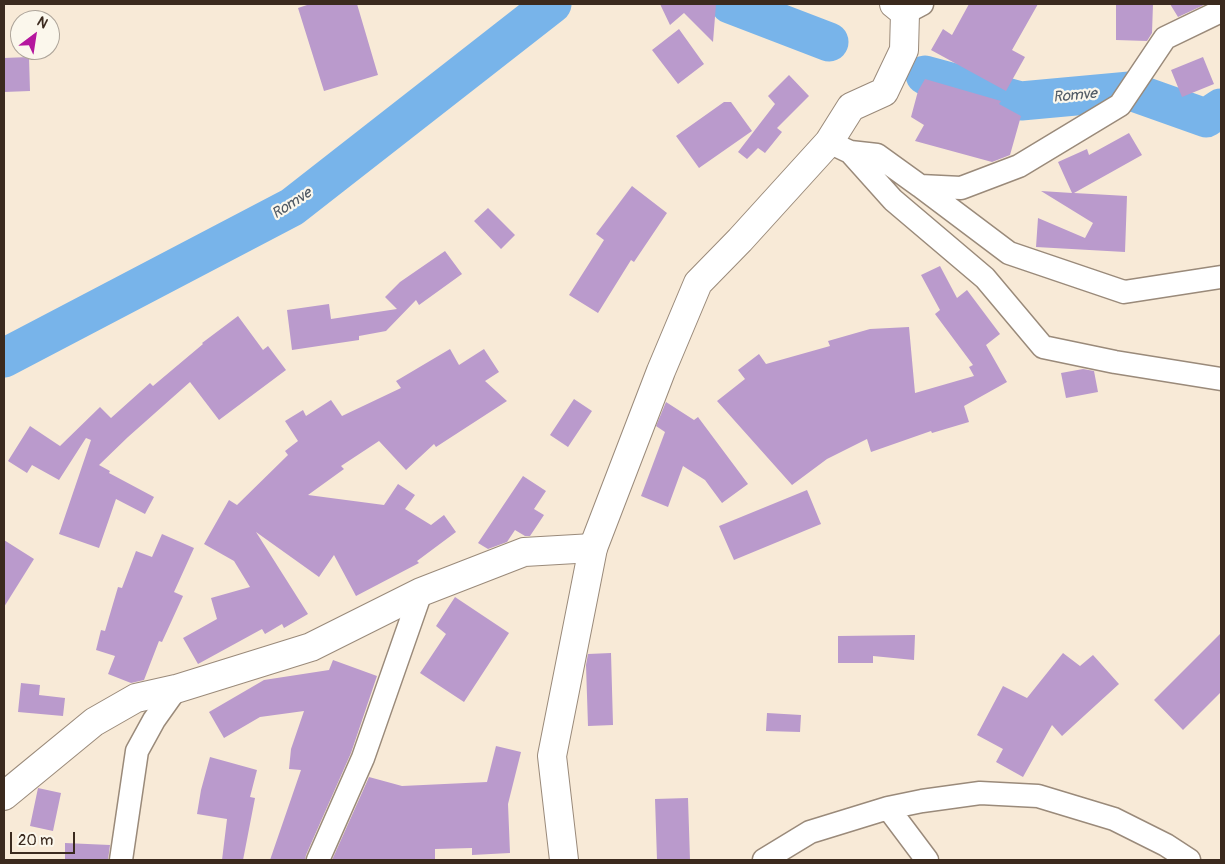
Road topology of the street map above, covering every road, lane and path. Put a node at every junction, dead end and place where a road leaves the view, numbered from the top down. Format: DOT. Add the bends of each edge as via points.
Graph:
graph roads {
  1 [pos="906,6"];
  2 [pos="1221,11"];
  3 [pos="839,147"];
  4 [pos="920,186"];
  5 [pos="1221,277"];
  6 [pos="1221,379"];
  7 [pos="593,548"];
  8 [pos="421,592"];
  9 [pos="176,689"];
  10 [pos="4,796"];
  11 [pos="888,808"];
  12 [pos="121,860"];
  13 [pos="318,860"];
  14 [pos="564,860"];
  15 [pos="764,860"];
  16 [pos="927,860"];
  17 [pos="1189,860"];
  1 -- 3 [label="main road" via="904,50 884,92 851,107"];
  2 -- 4 [label="street" via="1165,38 1120,105 1019,166 961,188"];
  3 -- 4 [label="street" via="877,154"];
  3 -- 6 [label="street" via="893,200 985,278 1043,347"];
  3 -- 7 [label="main road" via="698,283"];
  4 -- 5 [label="street" via="1009,253 1124,292"];
  7 -- 8 [label="main road" via="524,552"];
  7 -- 14 [label="main road" via="552,756"];
  8 -- 9 [label="main road" via="312,647"];
  8 -- 13 [label="street" via="363,758"];
  9 -- 10 [label="main road" via="136,698 94,722"];
  9 -- 12 [label="street" via="137,751"];
  11 -- 15 [label="street" via="810,832"];
  11 -- 16 [label="street"];
  11 -- 17 [label="street" via="980,793 1038,796 1114,819"];
}
